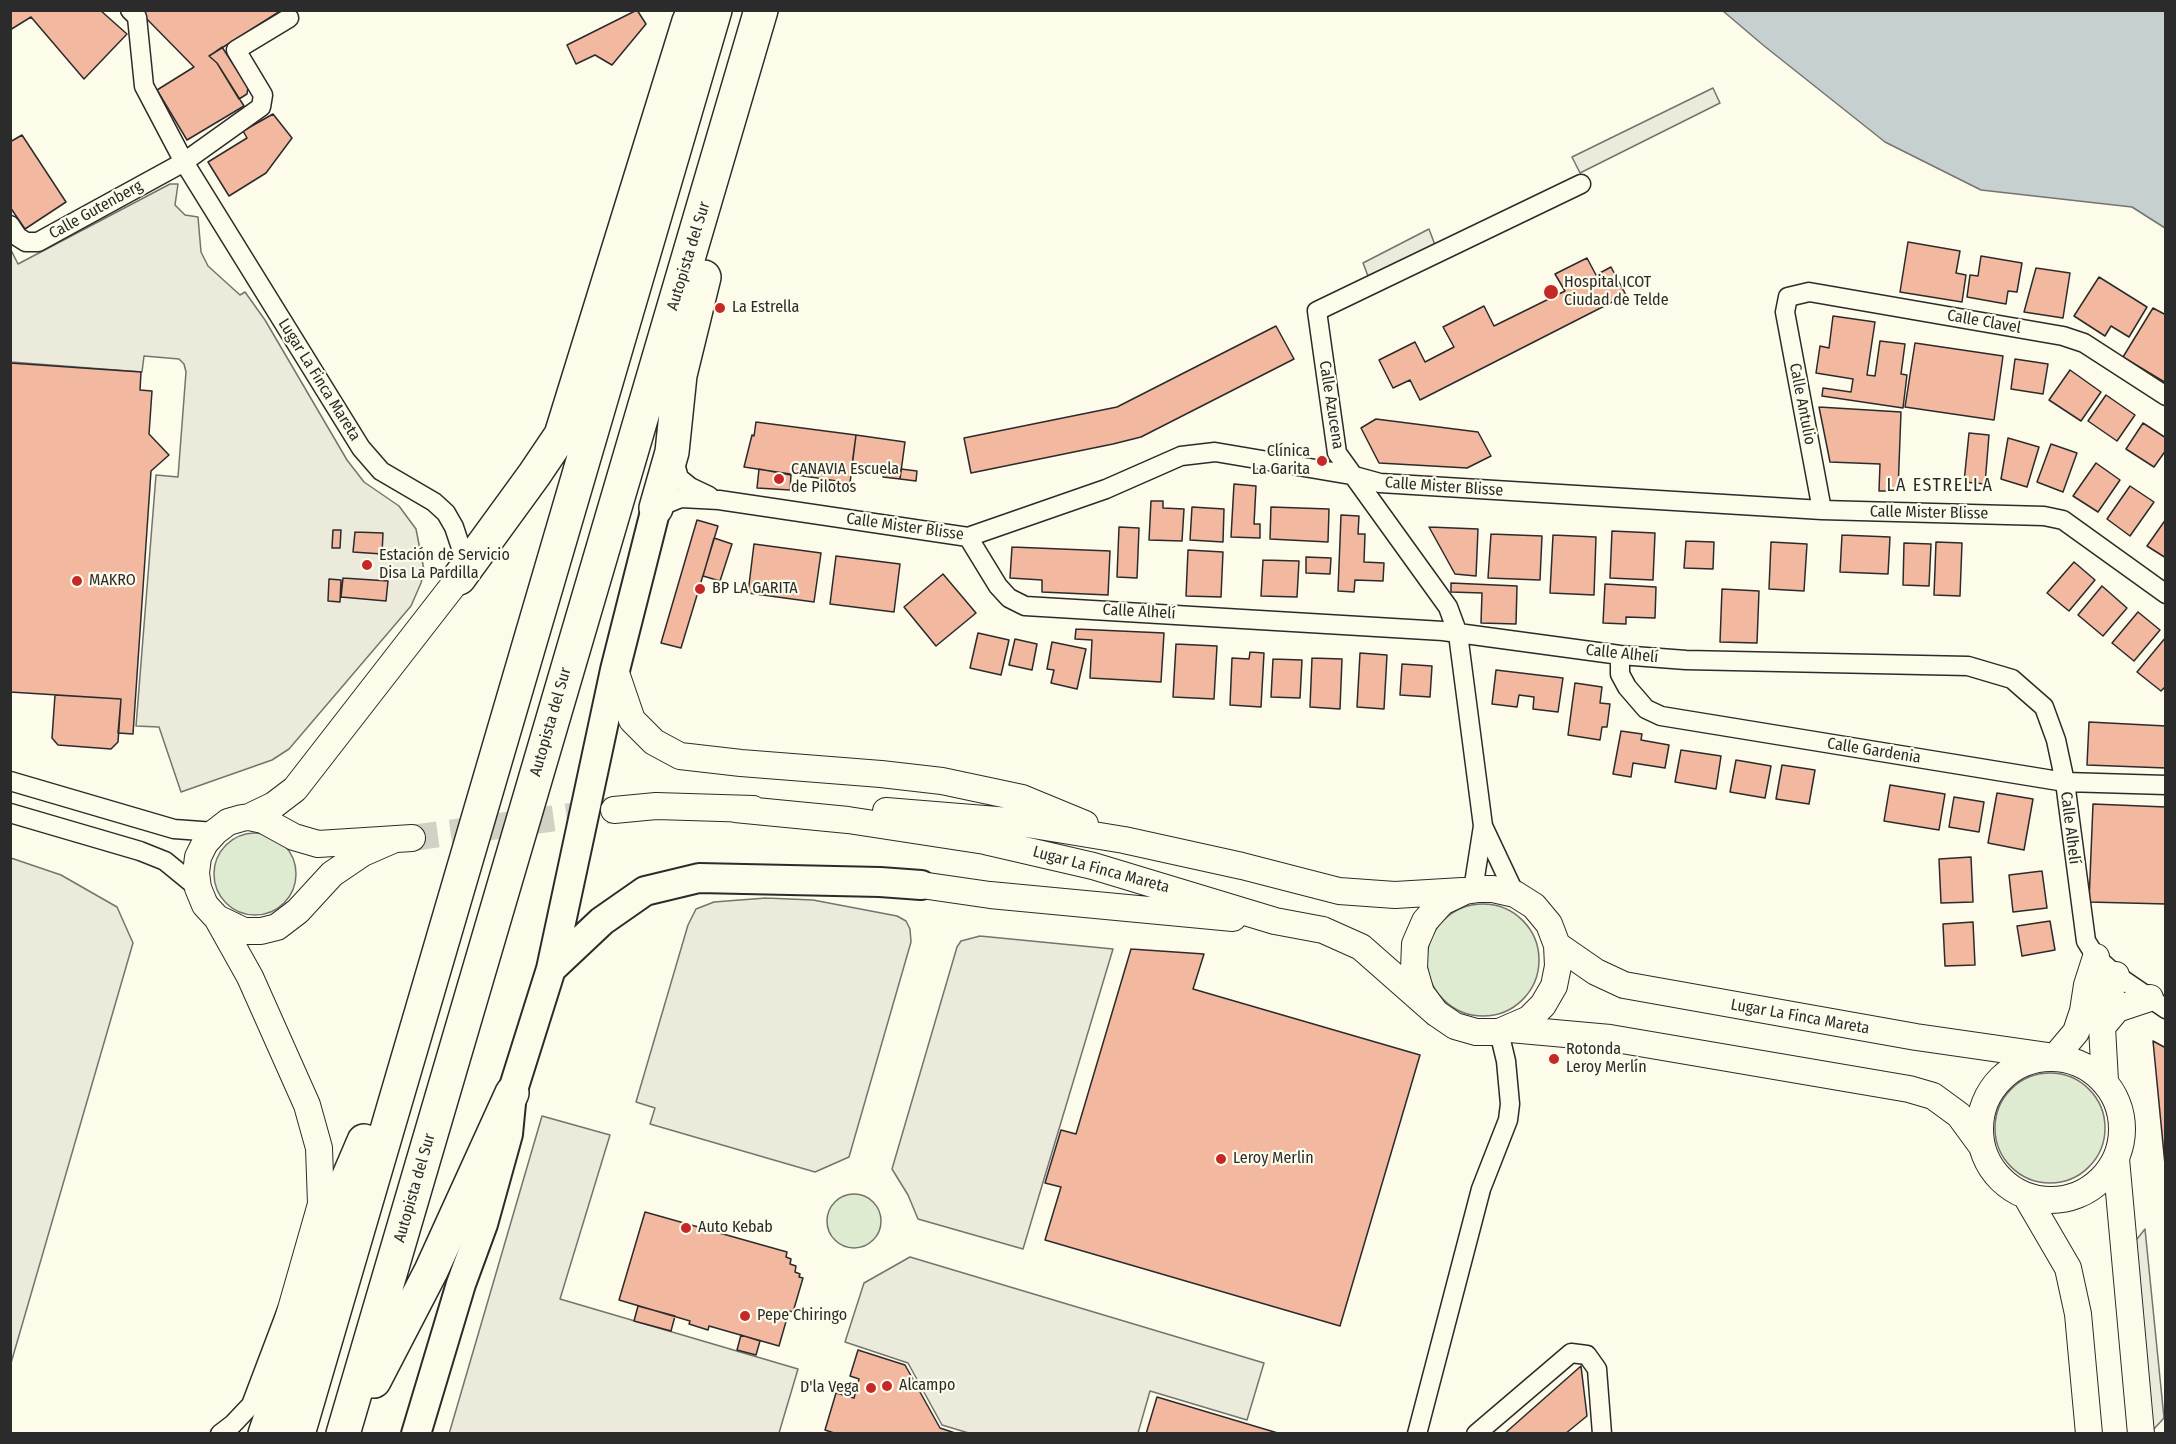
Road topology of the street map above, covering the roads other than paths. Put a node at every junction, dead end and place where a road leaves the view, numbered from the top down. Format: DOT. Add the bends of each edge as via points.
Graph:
graph roads {
  1 [pos="130,10"];
  2 [pos="692,10"];
  3 [pos="715,10"];
  4 [pos="761,10"];
  5 [pos="782,10"];
  6 [pos="290,18"];
  7 [pos="184,162"];
  8 [pos="1581,184"];
  9 [pos="10,225"];
  10 [pos="1788,297"];
  11 [pos="2166,396"];
  12 [pos="672,452"];
  13 [pos="1351,476"];
  14 [pos="719,500"];
  15 [pos="656,508"];
  16 [pos="1822,510"];
  17 [pos="968,537"];
  18 [pos="459,578"];
  19 [pos="2166,594"];
  20 [pos="1458,634"];
  21 [pos="1620,655"];
  22 [pos="615,669"];
  23 [pos="10,781"];
  24 [pos="2065,782"];
  25 [pos="2166,785"];
  26 [pos="735,809"];
  27 [pos="614,810"];
  28 [pos="10,813"];
  29 [pos="249,817"];
  30 [pos="1483,826"];
  31 [pos="214,832"];
  32 [pos="1124,840"];
  33 [pos="921,885"];
  34 [pos="198,888"];
  35 [pos="1469,890"];
  36 [pos="1515,894"];
  37 [pos="217,918"];
  38 [pos="1275,921"];
  39 [pos="1557,945"];
  40 [pos="2096,957"];
  41 [pos="433,969"];
  42 [pos="551,969"];
  43 [pos="2116,975"];
  44 [pos="2158,1004"];
  45 [pos="1436,1013"];
  46 [pos="2102,1027"];
  47 [pos="1504,1030"];
  48 [pos="2055,1057"];
  49 [pos="2105,1082"];
  50 [pos="512,1093"];
  51 [pos="1981,1145"];
  52 [pos="2116,1160"];
  53 [pos="2026,1196"];
  54 [pos="298,1284"];
  55 [pos="220,1434"];
  56 [pos="257,1434"];
  57 [pos="265,1434"];
  58 [pos="298,1434"];
  59 [pos="343,1434"];
  60 [pos="348,1434"];
  61 [pos="416,1434"];
  62 [pos="1417,1434"];
  63 [pos="1476,1434"];
  64 [pos="1602,1434"];
  65 [pos="2089,1434"];
  66 [pos="2141,1434"];
  1 -- 7 [label="street, Lugar La Finca Mareta" via="137,17 144,86"];
  2 -- 18 [label="highway" via="561,435"];
  3 -- 41 [label="highway"];
  4 -- 59 [label="highway, Autopista del Sur"];
  5 -- 12 [label="highway" via="704,278 680,375"];
  6 -- 7 [label="street, Calle Gutenberg" via="236,50 262,95 261,107"];
  7 -- 9 [label="street, Calle Gutenberg" via="38,242 26,242"];
  7 -- 18 [label="street, Lugar La Finca Mareta" via="361,448 381,471 446,513 461,548"];
  8 -- 13 [label="street, Calle Azucena" via="1317,311 1337,453"];
  10 -- 11 [label="street, Calle Clavel" via="1809,292 2063,336 2084,343"];
  10 -- 16 [label="street, Calle Antulio" via="1785,312"];
  12 -- 14 [label="street, Calle Mister Blisse" via="679,478"];
  12 -- 15 [label="highway"];
  13 -- 16 [label="street, Calle Mister Blisse" via="1380,483"];
  13 -- 17 [label="street, Calle Mister Blisse" via="1215,452 1181,456 1106,489"];
  13 -- 20 [label="street, Calle Azucena" via="1448,607"];
  14 -- 15 [label="street, Calle Mister Blisse" via="681,498"];
  14 -- 17 [label="street, Calle Mister Blisse"];
  15 -- 22 [label="main road"];
  16 -- 19 [label="street, Calle Mister Blisse" via="2044,516 2063,520"];
  17 -- 20 [label="street, Calle Alhelí" via="998,586 1009,598 1026,606"];
  18 -- 29 [label="street" via="296,789"];
  20 -- 21 [label="street, Calle Alhelí"];
  20 -- 30 [label="street, Calle Azucena"];
  21 -- 24 [label="street, Calle Gardenia" via="1620,674 1627,687 1646,709 1661,716"];
  21 -- 24 [label="street, Calle Alhelí" via="1968,666 2012,679 2044,707"];
  22 -- 32 [label="street" via="632,720 654,742 680,756 942,781 1022,798"];
  22 -- 42 [label="main road"];
  23 -- 31 [label="street" via="174,829"];
  24 -- 25 [label="street, Calle Gardenia"];
  24 -- 40 [label="street, Calle Alhelí" via="2083,925"];
  26 -- 27 [label="street, Lugar La Finca Mareta" via="656,806"];
  26 -- 32 [label="street, Lugar La Finca Mareta" via="842,807 920,813 1010,821"];
  26 -- 38 [label="street, Lugar La Finca Mareta" via="848,820 985,841 1094,866"];
  28 -- 34 [label="street" via="140,851 165,861"];
  29 -- 31 [label="street" via="228,822"];
  29 -- 37 [label="street" via="318,844 404,839 363,853 332,874 277,927 244,931"];
  30 -- 35 [label="street, Calle Azucena"];
  30 -- 36 [label="street, Calle Azucena"];
  31 -- 34 [label="street" via="198,857"];
  32 -- 35 [label="street, Lugar La Finca Mareta" via="1338,891 1395,895"];
  33 -- 38 [label="street" via="1194,916"];
  33 -- 42 [label="main road" via="699,878 645,891 602,921"];
  34 -- 37 [label="street" via="205,905"];
  35 -- 36 [label="street, Lugar La Finca Mareta" via="1493,889"];
  35 -- 45 [label="street, Lugar La Finca Mareta" via="1442,902 1425,921 1415,944 1414,969 1421,993"];
  36 -- 39 [label="street, Lugar La Finca Mareta" via="1534,906"];
  37 -- 54 [label="street" via="250,977 302,1094 319,1148 321,1204"];
  38 -- 45 [label="street, Lugar La Finca Mareta" via="1323,930 1361,947"];
  39 -- 47 [label="street, Lugar La Finca Mareta" via="1554,986 1543,1005 1529,1019"];
  39 -- 48 [label="street, Lugar La Finca Mareta" via="1624,986"];
  40 -- 43 [label="street"];
  40 -- 48 [label="street" via="2076,1032"];
  41 -- 57 [label="highway" via="346,1183"];
  41 -- 58 [label="highway"];
  42 -- 50 [label="main road"];
  43 -- 44 [label="street"];
  43 -- 46 [label="street"];
  44 -- 46 [label="street" via="2116,1009"];
  45 -- 47 [label="street, Lugar La Finca Mareta" via="1455,1026 1476,1032"];
  46 -- 49 [label="street"];
  47 -- 51 [label="street, Lugar La Finca Mareta" via="1610,1038 1909,1089 1934,1096 1959,1115"];
  47 -- 62 [label="street" via="1508,1120 1481,1189"];
  48 -- 49 [label="street" via="2090,1069"];
  48 -- 51 [label="street" via="2034,1059 2010,1069 1995,1083 1984,1101 1979,1122"];
  49 -- 52 [label="street" via="2116,1098 2122,1118 2122,1140"];
  50 -- 60 [label="highway" via="430,1271"];
  50 -- 61 [label="main road" via="508,1134 483,1224"];
  51 -- 53 [label="street" via="1999,1179"];
  52 -- 53 [label="street" via="2097,1183 2071,1198"];
  52 -- 66 [label="street"];
  53 -- 65 [label="street" via="2068,1268 2078,1314"];
  54 -- 55 [label="street" via="251,1405"];
  54 -- 56 [label="street"];
  63 -- 64 [label="street" via="1571,1353 1587,1355 1597,1369"];
}
